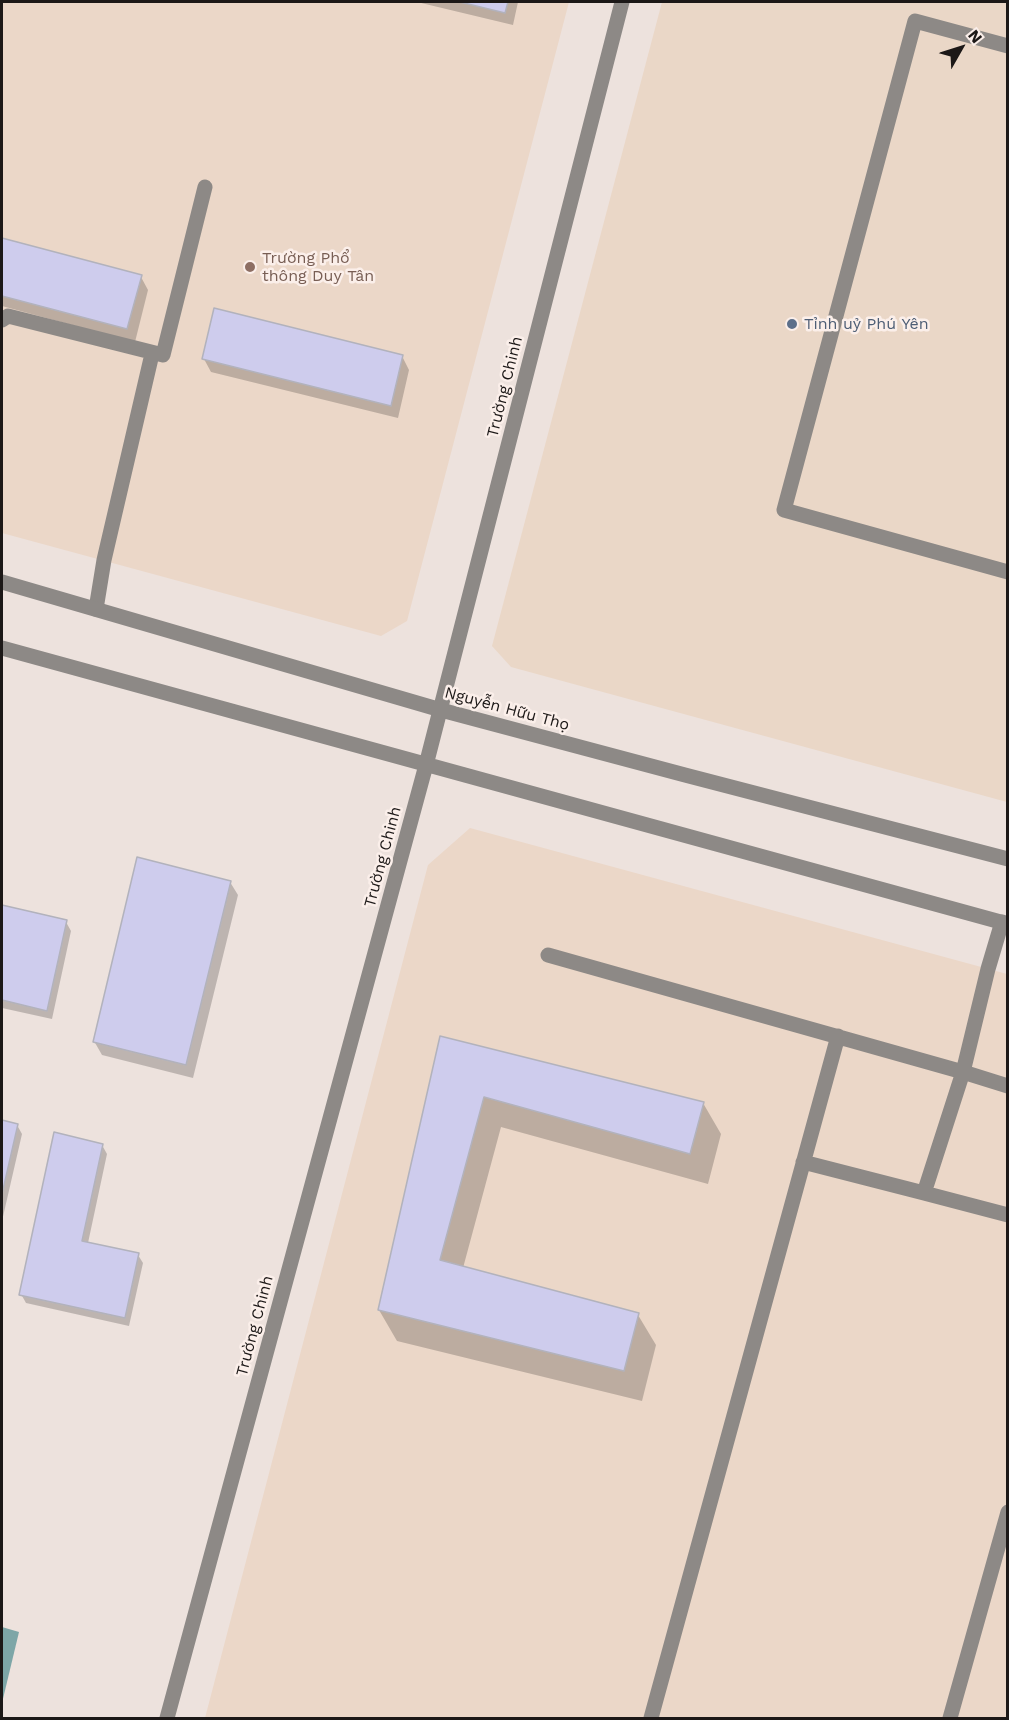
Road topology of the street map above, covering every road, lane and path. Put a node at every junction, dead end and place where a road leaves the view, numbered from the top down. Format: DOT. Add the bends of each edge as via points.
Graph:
graph roads {
  1 [pos="622,2"];
  2 [pos="1008,46"];
  3 [pos="205,187"];
  4 [pos="2,320"];
  5 [pos="152,354"];
  6 [pos="1008,572"];
  7 [pos="2,582"];
  8 [pos="96,609"];
  9 [pos="2,648"];
  10 [pos="441,710"];
  11 [pos="426,765"];
  12 [pos="1008,858"];
  13 [pos="1005,923"];
  14 [pos="548,955"];
  15 [pos="838,1036"];
  16 [pos="963,1072"];
  17 [pos="1008,1086"];
  18 [pos="803,1162"];
  19 [pos="924,1193"];
  20 [pos="1008,1215"];
  21 [pos="1008,1512"];
  22 [pos="167,1719"];
  23 [pos="651,1719"];
  24 [pos="950,1719"];
  1 -- 10 [label="street, Trường Chinh"];
  2 -- 6 [label="street" via="915,21 784,510"];
  3 -- 5 [label="street" via="163,355"];
  4 -- 5 [label="street" via="8,316"];
  5 -- 8 [label="street"];
  7 -- 8 [label="street, Nguyễn Hữu Thọ"];
  8 -- 10 [label="street, Nguyễn Hữu Thọ"];
  9 -- 11 [label="street"];
  10 -- 11 [label="street, Trường Chinh"];
  10 -- 12 [label="street, Nguyễn Hữu Thọ"];
  11 -- 13 [label="street"];
  11 -- 22 [label="street, Trường Chinh"];
  13 -- 16 [label="street" via="988,969"];
  14 -- 15 [label="street"];
  15 -- 16 [label="street"];
  15 -- 18 [label="street"];
  16 -- 17 [label="street"];
  16 -- 19 [label="street"];
  18 -- 19 [label="street"];
  18 -- 23 [label="street"];
  19 -- 20 [label="street"];
  21 -- 24 [label="street"];
}
